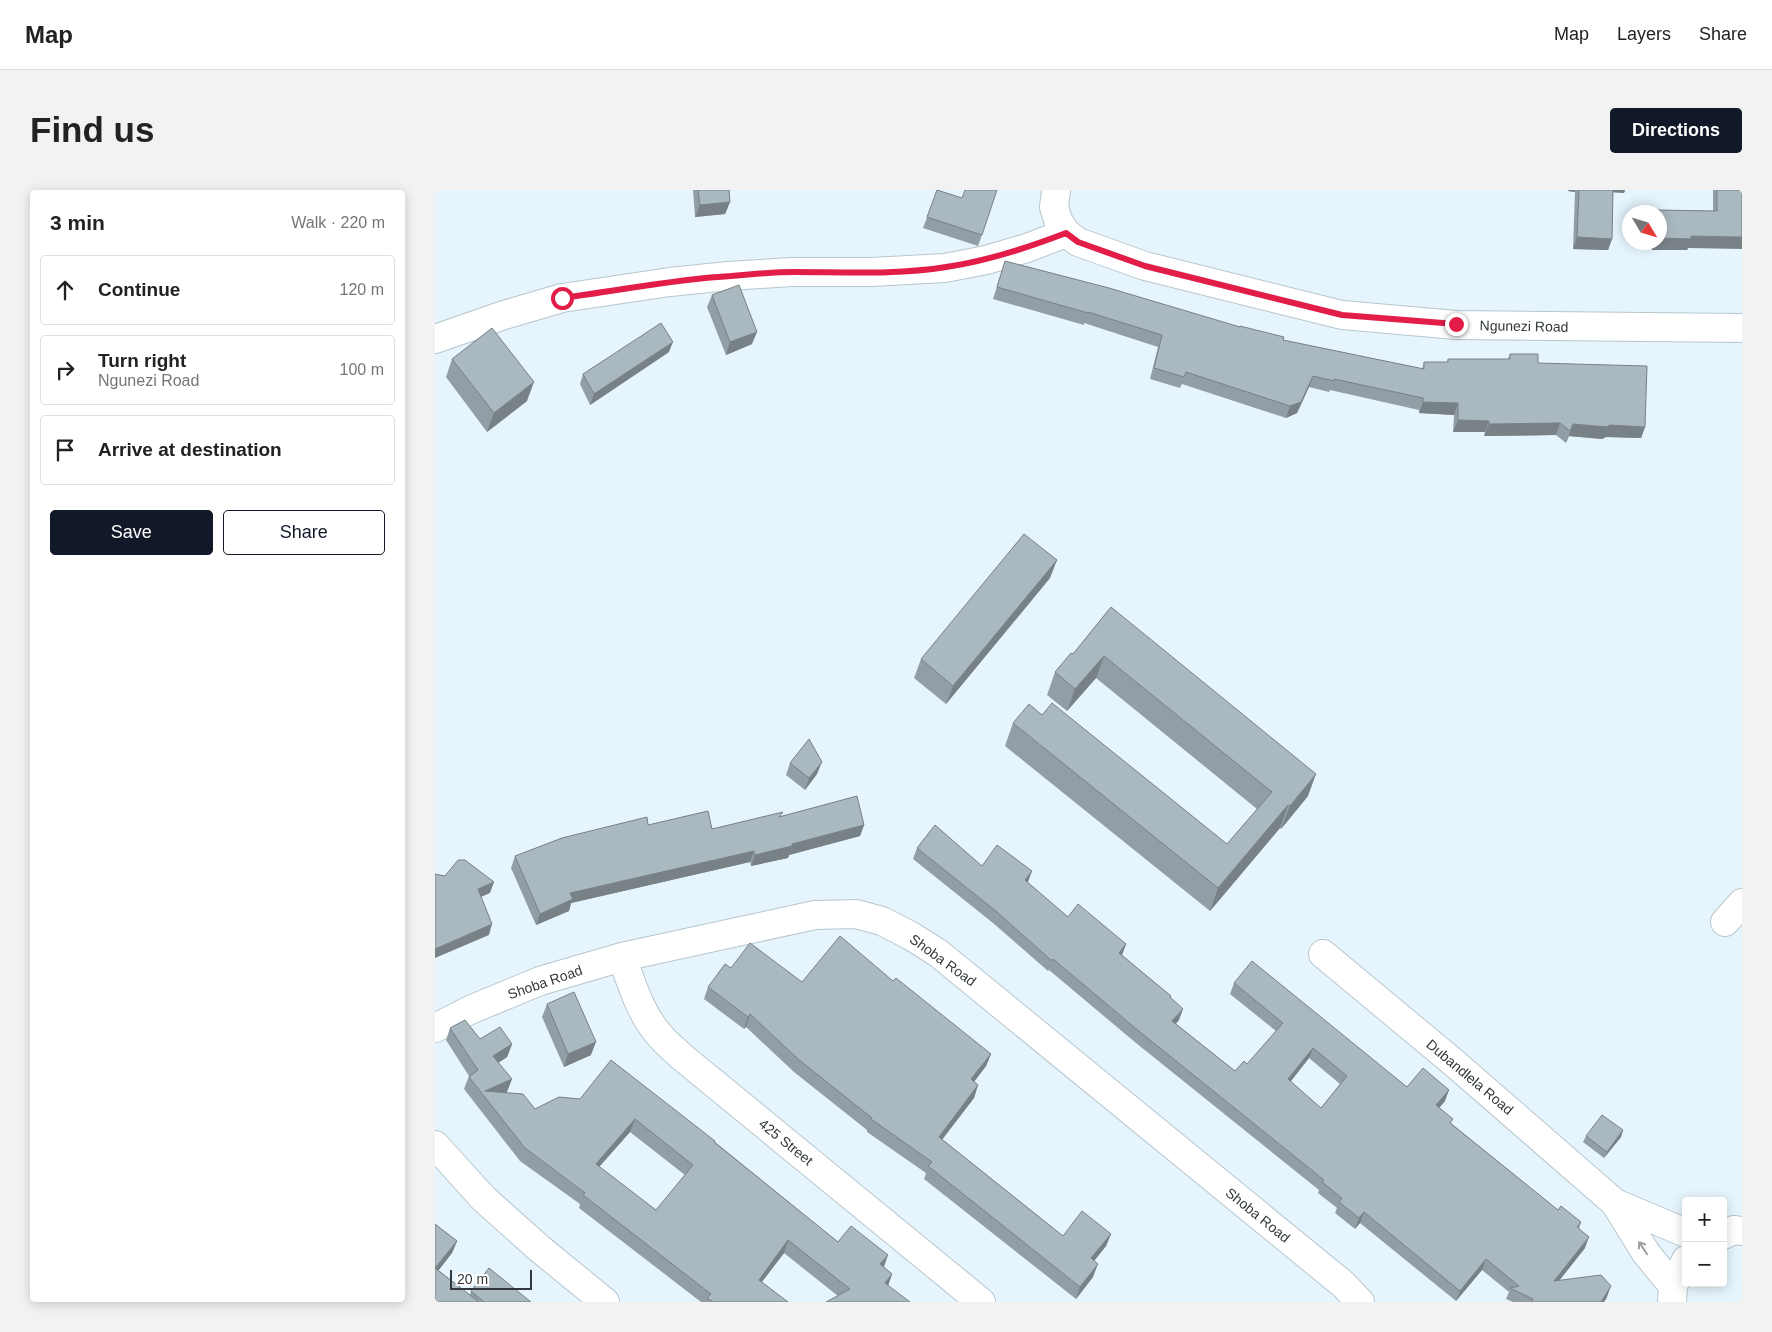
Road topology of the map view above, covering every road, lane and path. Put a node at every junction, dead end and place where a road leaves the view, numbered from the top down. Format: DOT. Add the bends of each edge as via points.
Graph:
graph roads {
  1 [pos="1056,190"];
  2 [pos="1066,233"];
  3 [pos="1742,328"];
  4 [pos="435,339"];
  5 [pos="1323,954"];
  6 [pos="622,957"];
  7 [pos="435,1028"];
  8 [pos="435,1145"];
  9 [pos="1615,1203"];
  10 [pos="1682,1231"];
  11 [pos="1742,1231"];
  12 [pos="1727,1233"];
  13 [pos="1682,1270"];
  14 [pos="1673,1294"];
  15 [pos="605,1302"];
  16 [pos="981,1302"];
  17 [pos="1360,1302"];
  1 -- 2 [label="street" via="1054,207"];
  2 -- 3 [label="street, Ngunezi Road" via="1078,242 1145,266 1342,315 1456,324"];
  2 -- 4 [label="street" via="986,260 945,268 728,276 562,298"];
  5 -- 9 [label="street, Dubandlela Road"];
  6 -- 7 [label="street, Shoba Road" via="540,981"];
  6 -- 16 [label="street, 425 Street" via="636,995 661,1037"];
  6 -- 17 [label="street, Shoba Road" via="815,915 856,914 882,921 938,953 1344,1285"];
  8 -- 15 [label="street" via="484,1199"];
  9 -- 10 [label="street, Dubandlela Road"];
  14 -- 9 [label="street, Dubandlela Road, one-way"];
  11 -- 12 [label="street"];
  13 -- 14 [label="street"];
}
